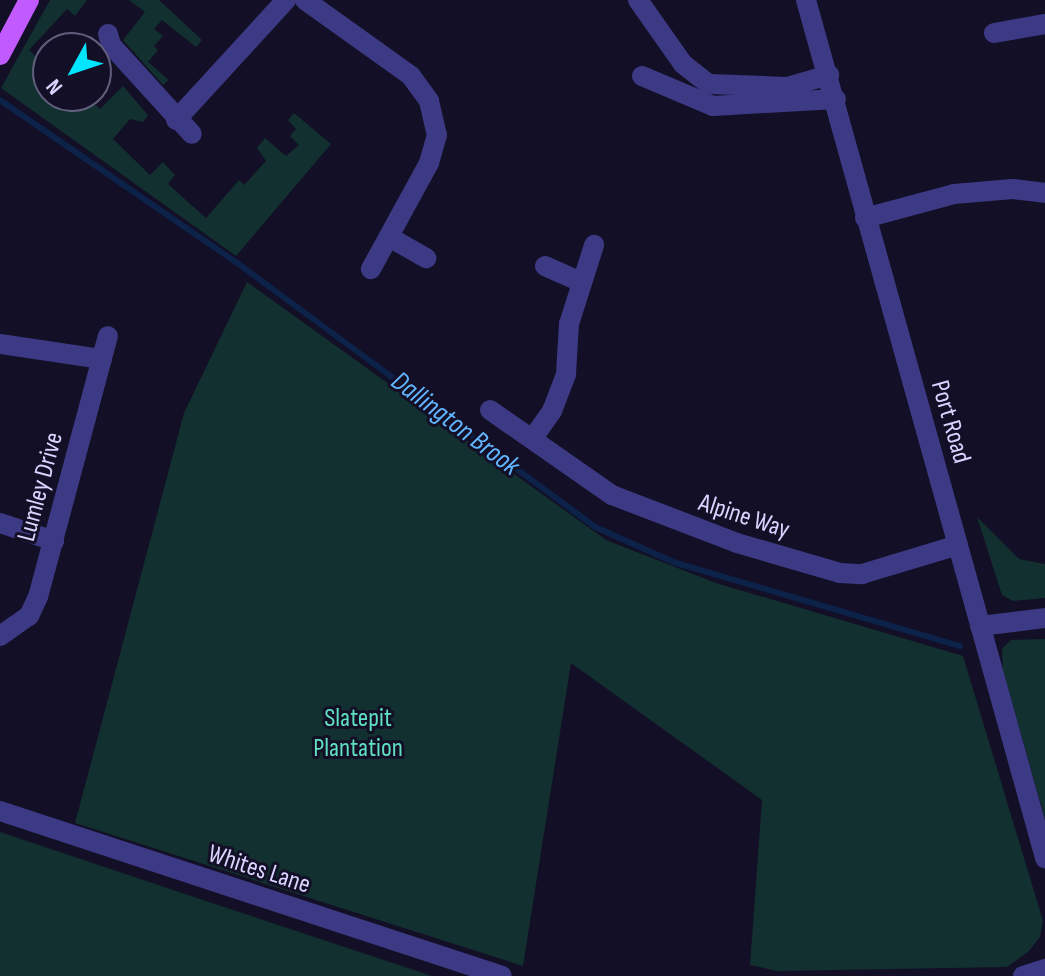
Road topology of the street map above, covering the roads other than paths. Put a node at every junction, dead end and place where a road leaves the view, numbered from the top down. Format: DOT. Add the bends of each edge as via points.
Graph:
graph roads {
  1 [pos="29,0"];
  2 [pos="286,0"];
  3 [pos="305,0"];
  4 [pos="638,0"];
  5 [pos="806,0"];
  6 [pos="1045,24"];
  7 [pos="994,33"];
  8 [pos="112,46"];
  9 [pos="0,55"];
  10 [pos="829,75"];
  11 [pos="642,76"];
  12 [pos="836,99"];
  13 [pos="1045,193"];
  14 [pos="865,218"];
  15 [pos="389,237"];
  16 [pos="594,245"];
  17 [pos="426,258"];
  18 [pos="545,266"];
  19 [pos="371,269"];
  20 [pos="579,281"];
  21 [pos="108,336"];
  22 [pos="0,344"];
  23 [pos="102,359"];
  24 [pos="490,410"];
  25 [pos="533,438"];
  26 [pos="0,523"];
  27 [pos="54,541"];
  28 [pos="958,545"];
  29 [pos="1045,618"];
  30 [pos="981,631"];
  31 [pos="0,636"];
  32 [pos="0,811"];
  33 [pos="1045,858"];
  34 [pos="1045,969"];
  35 [pos="502,976"];
  36 [pos="1023,976"];
  1 -- 9 [label="main road"];
  2 -- 8 [label="street" via="177,119"];
  3 -- 15 [label="street" via="411,76 429,101 437,135 429,163"];
  4 -- 10 [label="street" via="683,64 709,84 787,87"];
  5 -- 10 [label="street, Port Road"];
  6 -- 7 [label="street"];
  10 -- 12 [label="street, Port Road"];
  11 -- 12 [label="street" via="713,106"];
  12 -- 14 [label="street, Port Road"];
  13 -- 14 [label="street" via="1013,189 954,194"];
  14 -- 28 [label="street, Port Road"];
  15 -- 17 [label="street"];
  15 -- 19 [label="street"];
  16 -- 20 [label="street"];
  18 -- 20 [label="street"];
  20 -- 25 [label="street" via="566,374 552,411"];
  21 -- 23 [label="street, Lumley Drive"];
  22 -- 23 [label="street"];
  23 -- 27 [label="street, Lumley Drive"];
  24 -- 25 [label="street, Alpine Way"];
  25 -- 28 [label="street, Alpine Way" via="612,495 737,543 840,573 862,574"];
  26 -- 27 [label="street"];
  27 -- 31 [label="street, Lumley Drive" via="33,608"];
  28 -- 30 [label="street, Port Road"];
  29 -- 30 [label="street"];
  30 -- 33 [label="street, Port Road"];
  32 -- 35 [label="street, Whites Lane"];
  34 -- 36 [label="street"];
}
